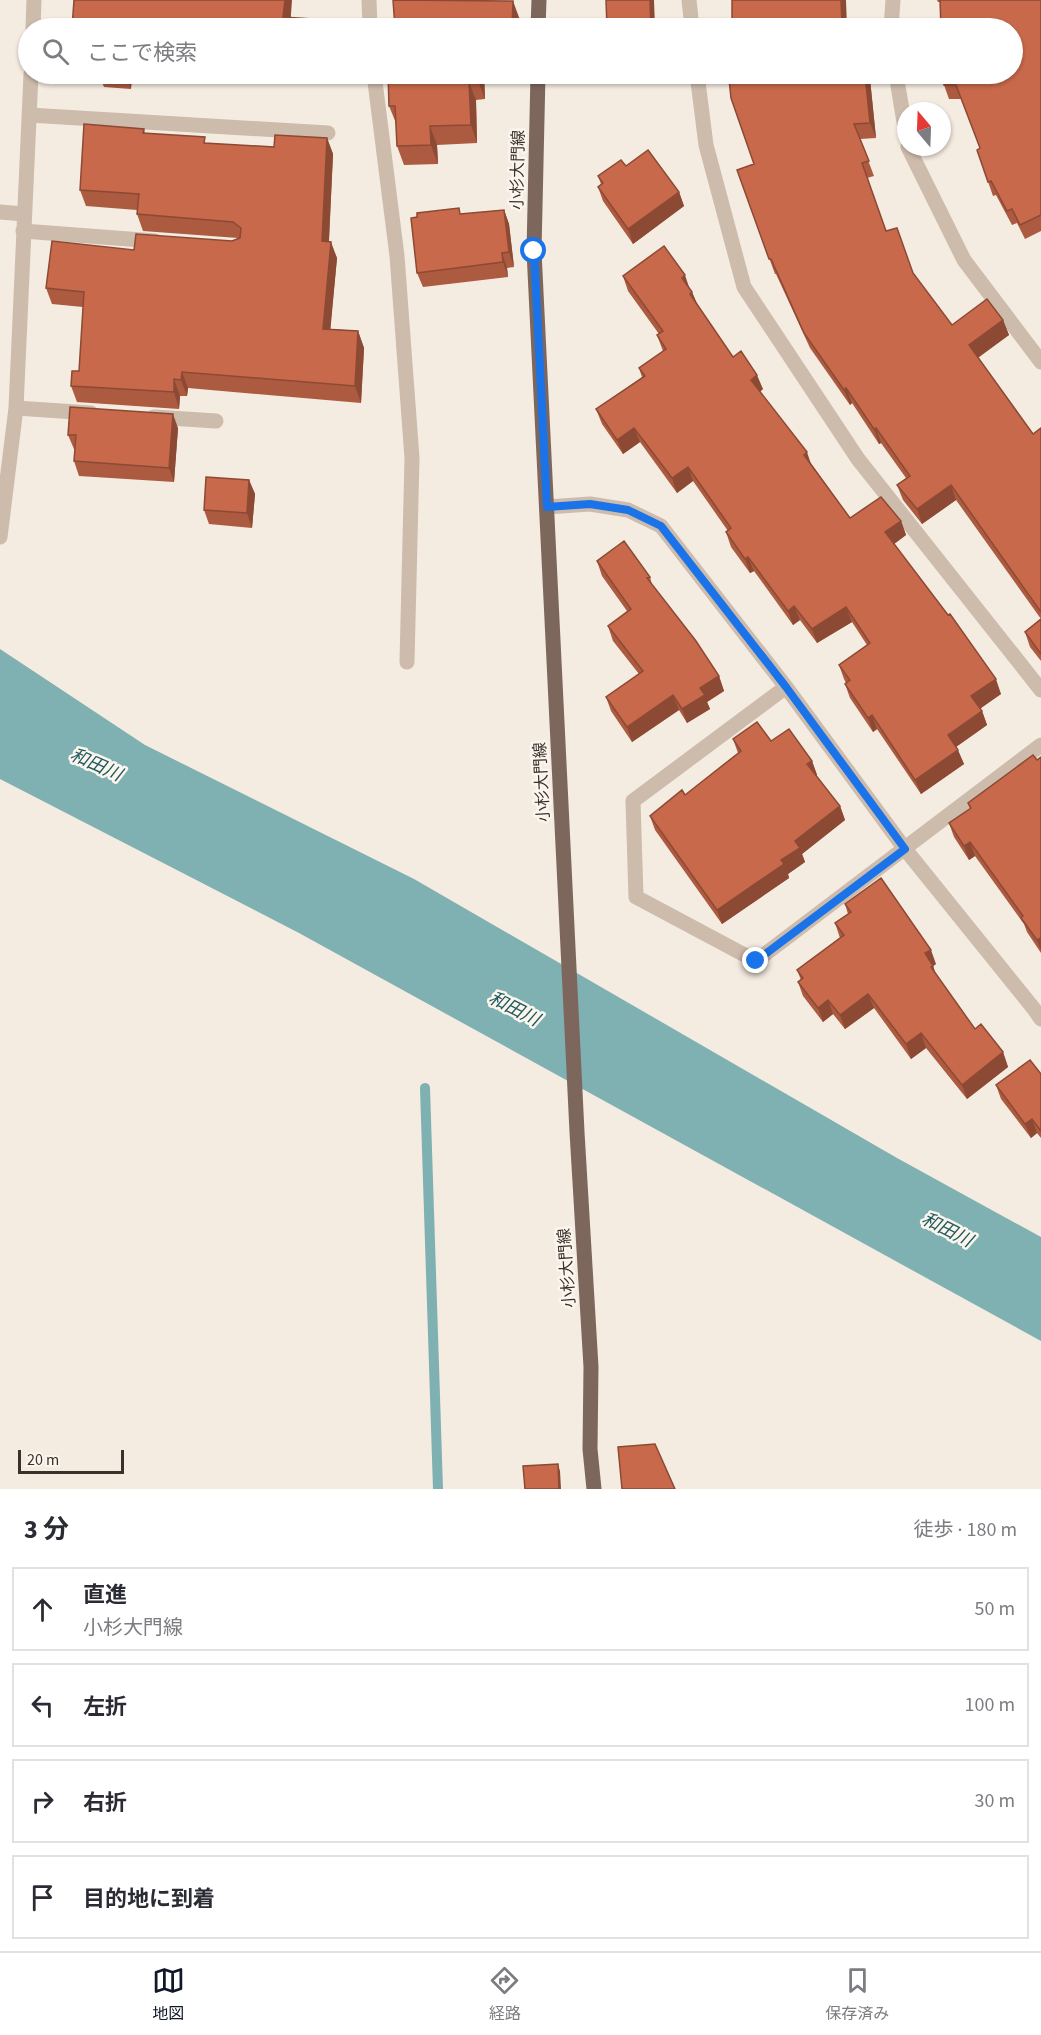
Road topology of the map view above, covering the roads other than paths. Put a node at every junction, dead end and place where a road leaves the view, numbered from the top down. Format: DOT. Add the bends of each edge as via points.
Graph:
graph roads {
  1 [pos="34,0"];
  2 [pos="369,0"];
  3 [pos="539,0"];
  4 [pos="689,0"];
  5 [pos="893,0"];
  6 [pos="33,18"];
  7 [pos="370,18"];
  8 [pos="538,18"];
  9 [pos="691,18"];
  10 [pos="892,18"];
  11 [pos="30,84"];
  12 [pos="375,84"];
  13 [pos="538,84"];
  14 [pos="699,84"];
  15 [pos="898,84"];
  16 [pos="901,102"];
  17 [pos="28,114"];
  18 [pos="328,133"];
  19 [pos="912,156"];
  20 [pos="0,212"];
  21 [pos="24,214"];
  22 [pos="23,231"];
  23 [pos="166,242"];
  24 [pos="1041,362"];
  25 [pos="16,408"];
  26 [pos="110,414"];
  27 [pos="134,416"];
  28 [pos="216,421"];
  29 [pos="547,507"];
  30 [pos="0,537"];
  31 [pos="407,662"];
  32 [pos="786,687"];
  33 [pos="1041,690"];
  34 [pos="1041,745"];
  35 [pos="905,849"];
  36 [pos="1041,1019"];
  37 [pos="594,1489"];
  1 -- 6 [label="street"];
  2 -- 7 [label="street"];
  3 -- 8 [label="main road"];
  4 -- 9 [label="street"];
  5 -- 10 [label="street"];
  11 -- 17 [label="street"];
  12 -- 31 [label="street" via="397,256 412,458"];
  13 -- 29 [label="main road, 小杉大門線" via="534,251"];
  14 -- 33 [label="street" via="706,145 744,287 858,459"];
  15 -- 16 [label="street"];
  17 -- 18 [label="street"];
  17 -- 21 [label="street"];
  19 -- 24 [label="street" via="964,260"];
  20 -- 21 [label="street"];
  21 -- 22 [label="street"];
  22 -- 23 [label="street"];
  22 -- 25 [label="street"];
  25 -- 26 [label="street"];
  25 -- 30 [label="street"];
  27 -- 28 [label="street"];
  29 -- 32 [label="street" via="590,504 628,510 661,526"];
  29 -- 37 [label="main road, 小杉大門線"];
  32 -- 35 [label="street"];
  32 -- 35 [label="street" via="633,801 636,897 756,961"];
  34 -- 35 [label="street"];
  35 -- 36 [label="street"];
}
